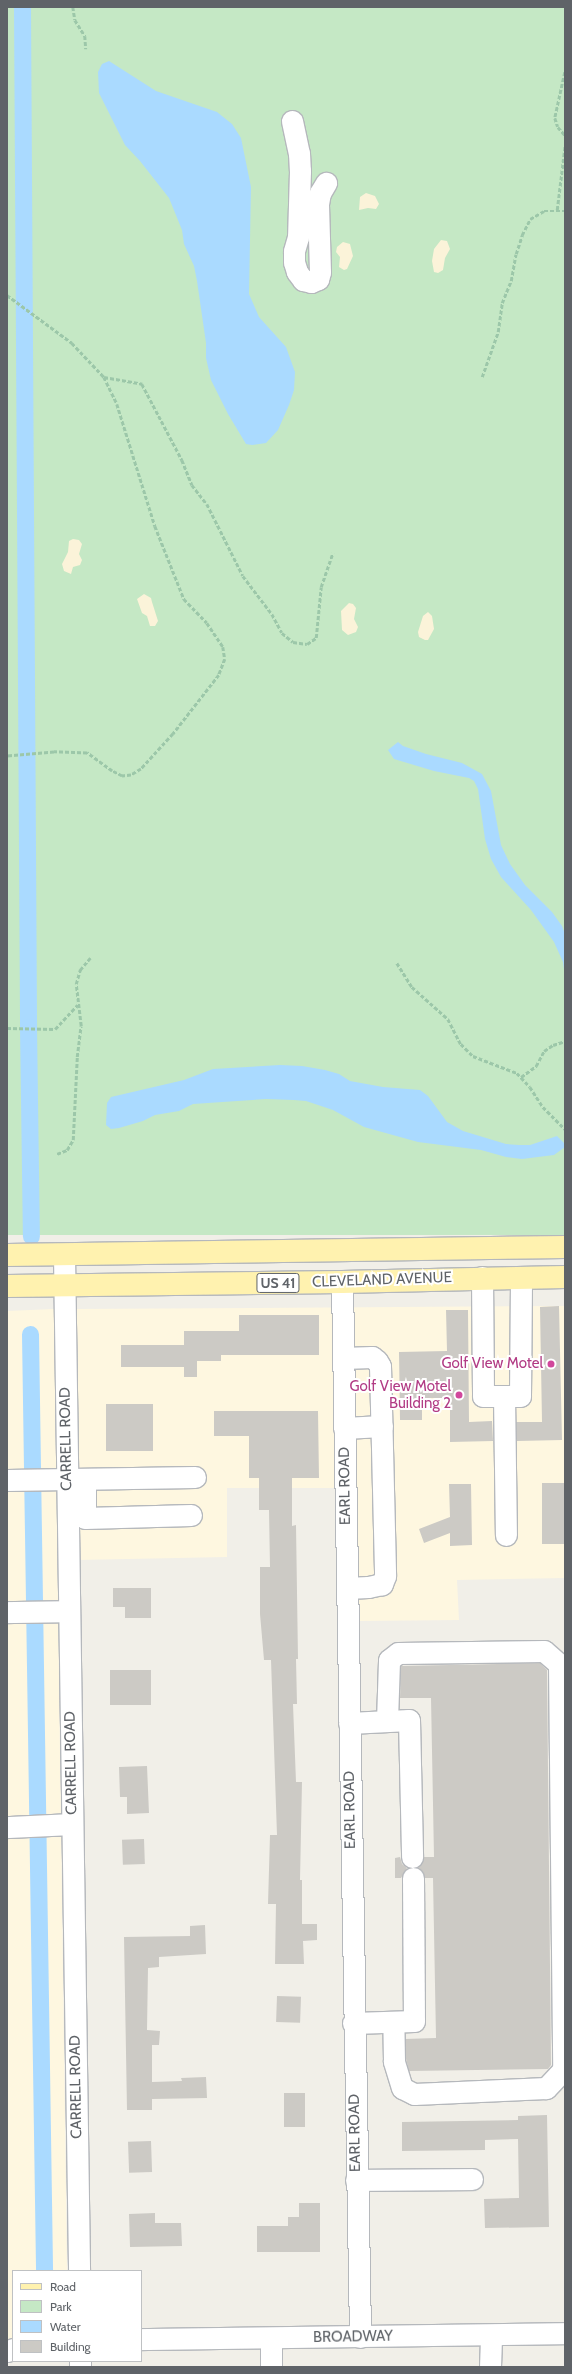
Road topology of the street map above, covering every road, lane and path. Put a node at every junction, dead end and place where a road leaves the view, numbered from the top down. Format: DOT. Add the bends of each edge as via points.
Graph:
graph roads {
  1 [pos="73,7"];
  2 [pos="86,49"];
  3 [pos="565,72"];
  4 [pos="292,121"];
  5 [pos="565,135"];
  6 [pos="565,145"];
  7 [pos="326,183"];
  8 [pos="557,210"];
  9 [pos="565,211"];
  10 [pos="7,295"];
  11 [pos="104,377"];
  12 [pos="482,377"];
  13 [pos="332,553"];
  14 [pos="7,756"];
  15 [pos="90,958"];
  16 [pos="397,963"];
  17 [pos="78,1005"];
  18 [pos="7,1028"];
  19 [pos="565,1041"];
  20 [pos="520,1077"];
  21 [pos="565,1129"];
  22 [pos="57,1154"];
  23 [pos="565,1247"];
  24 [pos="7,1255"];
  25 [pos="64,1255"];
  26 [pos="565,1276"];
  27 [pos="482,1277"];
  28 [pos="521,1277"];
  29 [pos="342,1282"];
  30 [pos="64,1285"];
  31 [pos="7,1286"];
  32 [pos="343,1358"];
  33 [pos="504,1396"];
  34 [pos="382,1426"];
  35 [pos="344,1428"];
  36 [pos="195,1477"];
  37 [pos="7,1480"];
  38 [pos="76,1480"];
  39 [pos="191,1515"];
  40 [pos="506,1535"];
  41 [pos="347,1588"];
  42 [pos="62,1611"];
  43 [pos="12,1612"];
  44 [pos="387,1721"];
  45 [pos="349,1723"];
  46 [pos="72,1824"];
  47 [pos="7,1827"];
  48 [pos="412,1857"];
  49 [pos="413,1878"];
  50 [pos="393,2022"];
  51 [pos="353,2023"];
  52 [pos="472,2179"];
  53 [pos="356,2180"];
  54 [pos="79,2270"];
  55 [pos="565,2333"];
  56 [pos="491,2335"];
  57 [pos="360,2337"];
  58 [pos="271,2338"];
  59 [pos="142,2339"];
  60 [pos="272,2367"];
  61 [pos="490,2367"];
  1 -- 2 [label="path" via="75,20 85,36"];
  3 -- 5 [label="path" via="555,118"];
  4 -- 7 [label="street" via="300,165 298,236 294,262 303,280 311,282 318,279 320,272 318,204 320,193"];
  6 -- 8 [label="path"];
  8 -- 9 [label="path"];
  8 -- 12 [label="path" via="544,211 530,219 522,235 511,281 502,303 498,332"];
  10 -- 11 [label="path" via="55,330 90,360"];
  11 -- 13 [label="path" via="142,384 182,460 192,485 207,504 243,576 272,614 282,633 293,642 307,644 316,638 321,587"];
  11 -- 14 [label="path" via="117,404 155,526 181,593 216,636 224,648 225,659 219,675 174,734 141,769 131,775 122,776 87,753 54,752"];
  15 -- 17 [label="path" via="80,970 76,984"];
  16 -- 20 [label="path" via="412,987 448,1019 461,1044 473,1056 517,1073"];
  17 -- 18 [label="path" via="55,1029"];
  17 -- 22 [label="path" via="81,1026 73,1140 67,1150"];
  19 -- 20 [label="path" via="544,1051 536,1066"];
  20 -- 21 [label="path" via="543,1107"];
  23 -- 25 [label="main road, CLEVELAND AVENUE / US 41"];
  24 -- 25 [label="main road, CLEVELAND AVENUE / US 41"];
  25 -- 30 [label="street, CARRELL ROAD"];
  26 -- 28 [label="main road, CLEVELAND AVENUE / US 41"];
  27 -- 28 [label="main road, CLEVELAND AVENUE / US 41"];
  27 -- 29 [label="main road, CLEVELAND AVENUE / US 41"];
  27 -- 33 [label="street" via="483,1396"];
  28 -- 33 [label="street" via="520,1396"];
  29 -- 30 [label="main road, CLEVELAND AVENUE / US 41"];
  29 -- 32 [label="street, EARL ROAD"];
  30 -- 31 [label="main road, CLEVELAND AVENUE / US 41"];
  30 -- 38 [label="street, CARRELL ROAD"];
  32 -- 34 [label="street" via="372,1358 380,1366"];
  32 -- 35 [label="street, EARL ROAD"];
  33 -- 40 [label="street"];
  34 -- 35 [label="street"];
  34 -- 41 [label="street" via="385,1576 382,1584"];
  35 -- 41 [label="street, EARL ROAD"];
  36 -- 38 [label="street"];
  37 -- 38 [label="street"];
  38 -- 39 [label="street" via="85,1518"];
  38 -- 42 [label="street, CARRELL ROAD"];
  41 -- 45 [label="street, EARL ROAD"];
  42 -- 43 [label="street"];
  42 -- 46 [label="street, CARRELL ROAD"];
  44 -- 45 [label="street"];
  44 -- 48 [label="street" via="409,1720"];
  44 -- 50 [label="street" via="389,1660 398,1653 544,1651 559,1664 563,2070 546,2088 414,2094 402,2088 394,2061"];
  45 -- 51 [label="street, EARL ROAD"];
  46 -- 47 [label="street"];
  46 -- 54 [label="street, CARRELL ROAD"];
  49 -- 50 [label="street" via="414,2021"];
  50 -- 51 [label="street"];
  51 -- 53 [label="street, EARL ROAD"];
  52 -- 53 [label="street"];
  53 -- 57 [label="street, EARL ROAD"];
  55 -- 56 [label="street, BROADWAY"];
  56 -- 57 [label="street, BROADWAY"];
  56 -- 61 [label="street"];
  57 -- 58 [label="street, BROADWAY"];
  58 -- 59 [label="street, BROADWAY"];
  58 -- 60 [label="street"];
}
